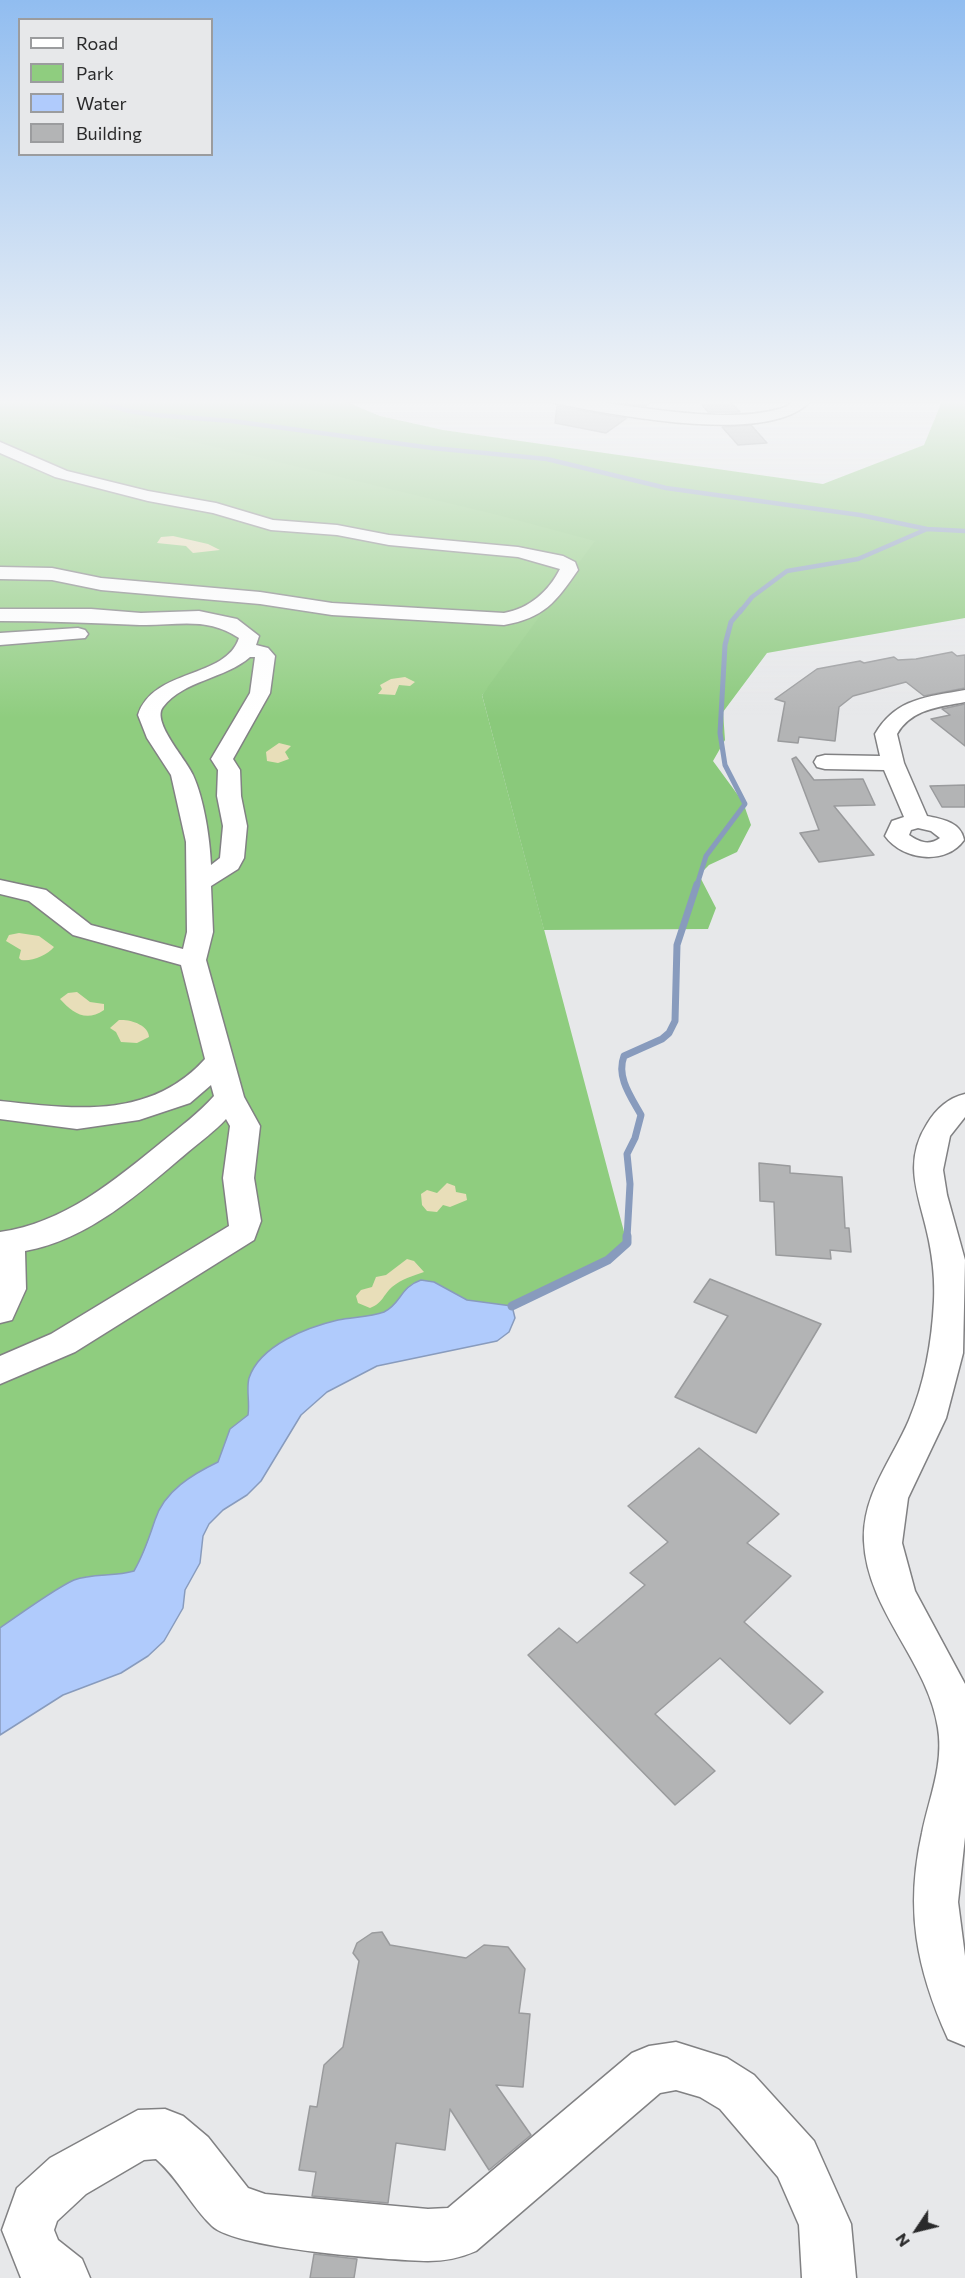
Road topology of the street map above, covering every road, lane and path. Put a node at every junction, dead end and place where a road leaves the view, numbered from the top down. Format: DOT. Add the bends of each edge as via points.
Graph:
graph roads {
  1 [pos="201,505"];
  2 [pos="0,573"];
  3 [pos="28,597"];
  4 [pos="2,598"];
  5 [pos="91,615"];
  6 [pos="0,639"];
  7 [pos="246,646"];
  8 [pos="965,696"];
  9 [pos="825,762"];
  10 [pos="893,763"];
  11 [pos="917,821"];
  12 [pos="199,883"];
  13 [pos="0,887"];
  14 [pos="194,960"];
  15 [pos="220,1059"];
  16 [pos="229,1096"];
  17 [pos="965,1103"];
  18 [pos="0,1110"];
  19 [pos="4,1243"];
  20 [pos="0,1311"];
  21 [pos="0,1371"];
  22 [pos="965,2022"];
  23 [pos="63,2278"];
  24 [pos="829,2278"];
  1 -- 2 [label="street" via="271,525 518,552 557,560 569,566 569,570 536,610 504,619 332,609 260,598 101,584 52,574"];
  3 -- 5 [label="street"];
  4 -- 5 [label="street"];
  5 -- 7 [label="street" via="123,619 214,618 242,628 249,636"];
  6 -- 7 [label="street" via="129,631 206,636"];
  7 -- 12 [label="street" via="266,656 260,693 222,759 229,770 235,826 232,858"];
  7 -- 12 [label="street" via="231,663 173,687 152,705 149,715 154,731 182,776 198,842"];
  8 -- 10 [label="street" via="910,709 897,716 886,734"];
  9 -- 10 [label="street"];
  10 -- 11 [label="street"];
  12 -- 14 [label="street" via="200,932"];
  13 -- 14 [label="street" via="37,895 82,930"];
  14 -- 15 [label="street"];
  15 -- 16 [label="street"];
  15 -- 18 [label="street" via="180,1096 139,1111 77,1119"];
  16 -- 19 [label="street" via="214,1114 90,1212 65,1226"];
  16 -- 21 [label="street" via="245,1126 239,1147 243,1232 63,1343"];
  17 -- 22 [label="street" via="942,1121 928,1157 928,1182 948,1254 948,1341 939,1387 921,1434 888,1494 883,1544 891,1580 950,1691 959,1728 958,1788 937,1860 935,1899 945,1970"];
  19 -- 20 [label="street" via="9,1289"];
  23 -- 24 [label="street" via="38,2258 28,2230 35,2206 68,2176 138,2135 165,2134 190,2155 231,2209 265,2220 428,2235 458,2233 649,2070 676,2066 710,2075 737,2092 796,2158 825,2223"];
}
